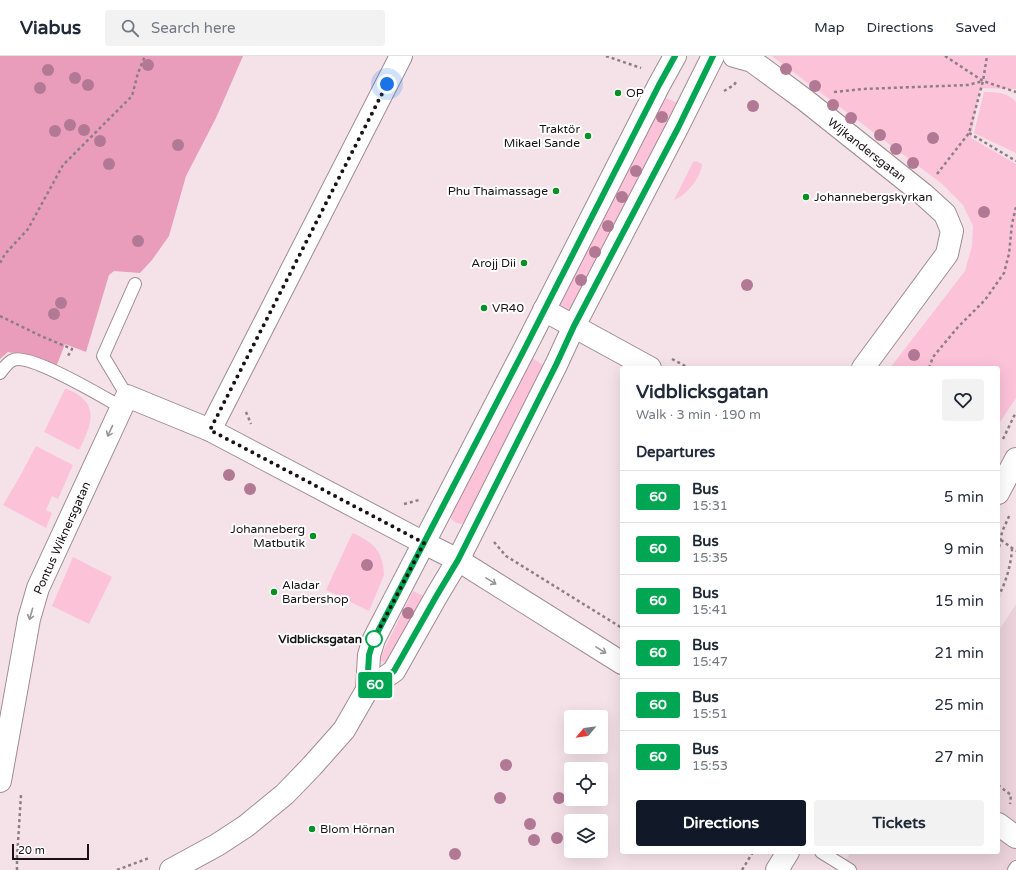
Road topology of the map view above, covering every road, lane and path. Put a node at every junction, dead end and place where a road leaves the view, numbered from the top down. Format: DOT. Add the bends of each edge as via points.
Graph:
graph roads {
  1 [pos="145,56"];
  2 [pos="402,56"];
  3 [pos="606,56"];
  4 [pos="675,56"];
  5 [pos="713,56"];
  6 [pos="734,56"];
  7 [pos="945,56"];
  8 [pos="987,56"];
  9 [pos="645,69"];
  10 [pos="983,81"];
  11 [pos="742,84"];
  12 [pos="734,85"];
  13 [pos="1016,92"];
  14 [pos="805,100"];
  15 [pos="969,133"];
  16 [pos="1016,161"];
  17 [pos="940,171"];
  18 [pos="1016,208"];
  19 [pos="0,263"];
  20 [pos="135,284"];
  21 [pos="544,310"];
  22 [pos="0,316"];
  23 [pos="574,326"];
  24 [pos="646,366"];
  25 [pos="864,366"];
  26 [pos="930,366"];
  27 [pos="0,373"];
  28 [pos="59,373"];
  29 [pos="124,401"];
  30 [pos="244,408"];
  31 [pos="1016,412"];
  32 [pos="252,427"];
  33 [pos="210,430"];
  34 [pos="1001,442"];
  35 [pos="1016,459"];
  36 [pos="1000,489"];
  37 [pos="424,499"];
  38 [pos="397,501"];
  39 [pos="1012,511"];
  40 [pos="493,536"];
  41 [pos="1001,540"];
  42 [pos="424,543"];
  43 [pos="1000,544"];
  44 [pos="1012,549"];
  45 [pos="1016,551"];
  46 [pos="458,560"];
  47 [pos="1000,593"];
  48 [pos="620,627"];
  49 [pos="620,662"];
  50 [pos="367,690"];
  51 [pos="0,781"];
  52 [pos="21,795"];
  53 [pos="1000,825"];
  54 [pos="1016,837"];
  55 [pos="753,854"];
  56 [pos="787,854"];
  57 [pos="824,854"];
  58 [pos="152,857"];
  59 [pos="1016,867"];
  60 [pos="17,870"];
  61 [pos="118,870"];
  62 [pos="171,870"];
  63 [pos="742,870"];
  64 [pos="777,870"];
  65 [pos="850,870"];
  66 [pos="1014,870"];
  1 -- 19 [label="path" via="132,96 63,165 28,229"];
  2 -- 33 [label="street"];
  3 -- 9 [label="path"];
  4 -- 21 [label="street"];
  5 -- 23 [label="street"];
  6 -- 14 [label="street, Wijkandersgatan" via="752,61"];
  7 -- 10 [label="path"];
  8 -- 10 [label="path"];
  10 -- 13 [label="path"];
  10 -- 14 [label="path" via="968,85 831,92"];
  10 -- 15 [label="path"];
  11 -- 12 [label="path"];
  14 -- 25 [label="street, Wijkandersgatan" via="923,194 945,214 952,231 947,254"];
  15 -- 16 [label="path"];
  15 -- 17 [label="path"];
  18 -- 26 [label="path" via="1010,254 1004,273 985,300 933,357"];
  20 -- 29 [label="lane" via="103,356"];
  21 -- 23 [label="street"];
  21 -- 42 [label="street"];
  22 -- 28 [label="path" via="72,349"];
  23 -- 24 [label="street"];
  23 -- 46 [label="street"];
  27 -- 28 [label="lane" via="12,360 19,359"];
  28 -- 29 [label="lane"];
  29 -- 33 [label="street"];
  29 -- 51 [label="street, Pontus Wiknersgatan, one-way" via="38,588 29,619"];
  30 -- 32 [label="path"];
  31 -- 34 [label="path"];
  33 -- 42 [label="street"];
  35 -- 36 [label="street"];
  37 -- 38 [label="path" via="404,504"];
  39 -- 41 [label="path"];
  40 -- 48 [label="path" via="506,556"];
  41 -- 43 [label="path"];
  41 -- 44 [label="path"];
  42 -- 46 [label="street"];
  42 -- 50 [label="street" via="374,639 369,655"];
  44 -- 45 [label="path"];
  44 -- 47 [label="path" via="1011,561"];
  46 -- 49 [label="street, one-way"];
  46 -- 50 [label="street" via="394,671"];
  50 -- 62 [label="street" via="344,730 285,794 246,826"];
  52 -- 60 [label="path"];
  53 -- 54 [label="street"];
  55 -- 63 [label="path"];
  56 -- 64 [label="street"];
  57 -- 65 [label="lane"];
  58 -- 61 [label="path"];
  59 -- 66 [label="lane"];
}
